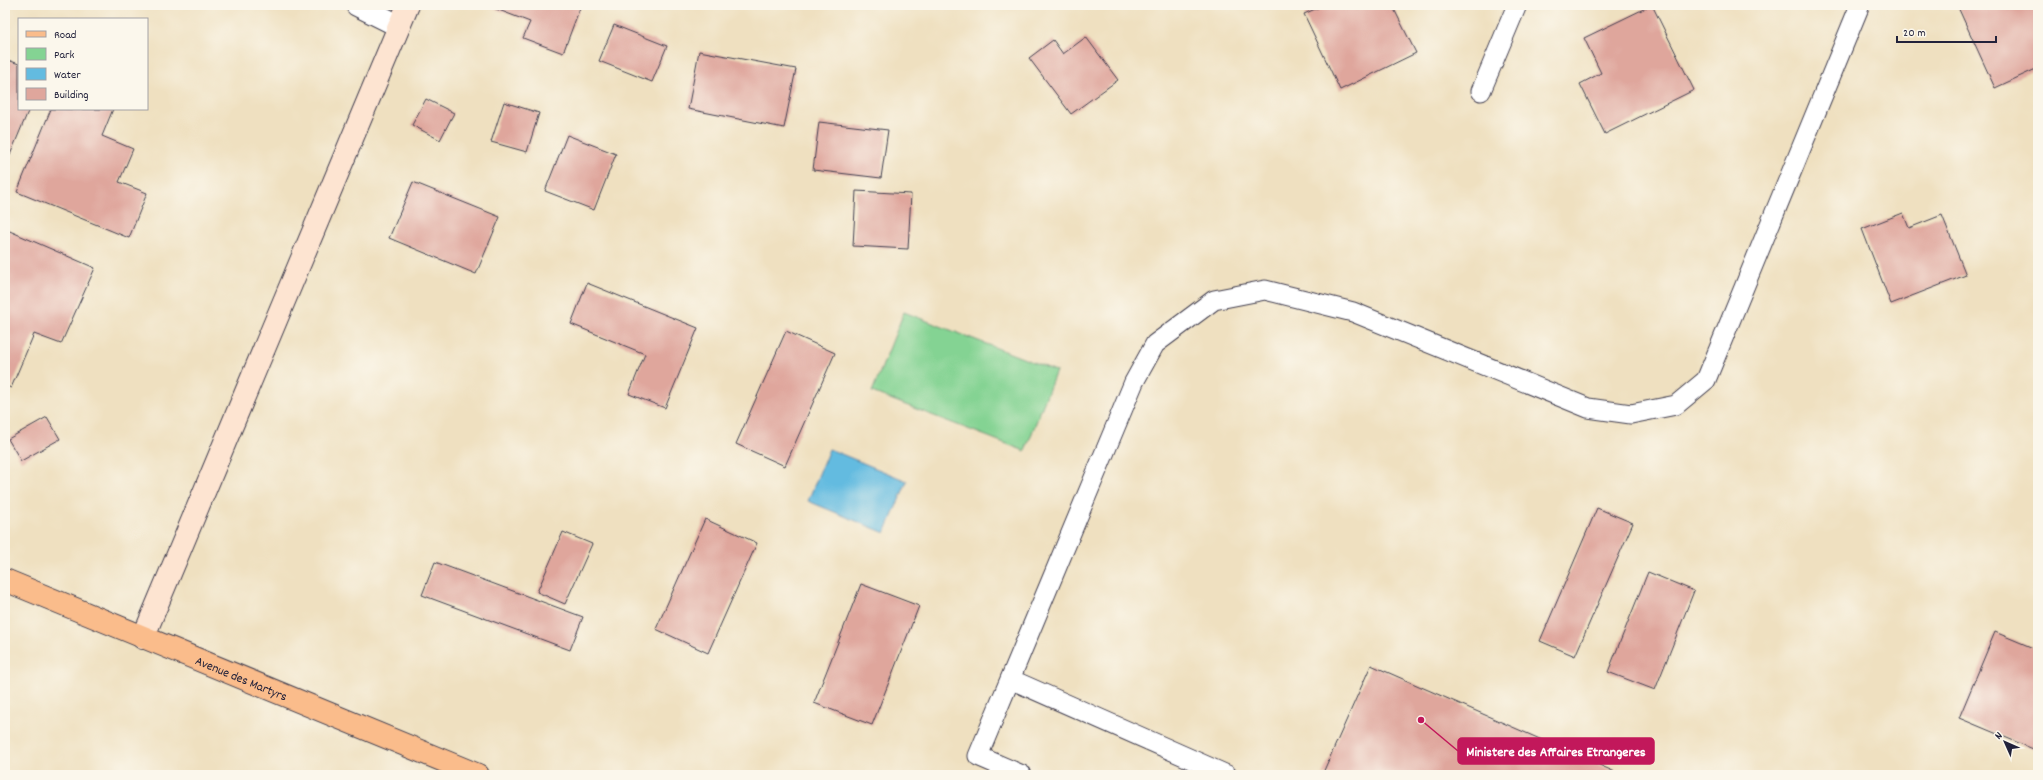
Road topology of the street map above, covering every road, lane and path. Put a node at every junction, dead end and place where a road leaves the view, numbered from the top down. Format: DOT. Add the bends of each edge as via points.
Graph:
graph roads {
  1 [pos="357,5"];
  2 [pos="408,5"];
  3 [pos="1517,5"];
  4 [pos="1860,5"];
  5 [pos="399,26"];
  6 [pos="1482,91"];
  7 [pos="5,580"];
  8 [pos="143,638"];
  9 [pos="1010,680"];
  10 [pos="454,771"];
  11 [pos="478,775"];
  12 [pos="1022,775"];
  13 [pos="1227,775"];
  1 -- 5 [label="street"];
  2 -- 5 [label="street"];
  3 -- 6 [label="lane"];
  4 -- 9 [label="lane" via="1706,380 1676,405 1631,414 1588,408 1353,312 1265,290 1214,300 1155,344 1134,382"];
  5 -- 8 [label="street"];
  7 -- 8 [label="main road, Avenue des Martyrs"];
  8 -- 10 [label="main road, Avenue des Martyrs"];
  9 -- 12 [label="lane" via="978,756"];
  9 -- 13 [label="lane"];
  10 -- 11 [label="main road, Avenue des Martyrs"];
}
